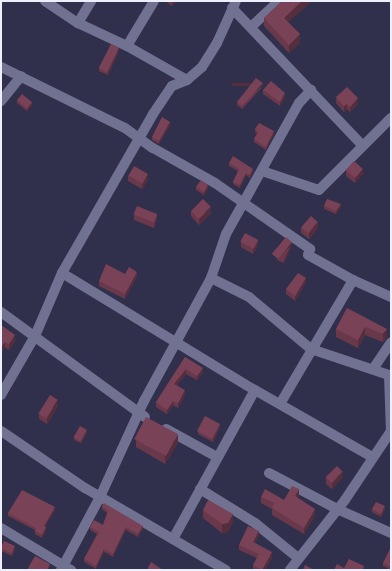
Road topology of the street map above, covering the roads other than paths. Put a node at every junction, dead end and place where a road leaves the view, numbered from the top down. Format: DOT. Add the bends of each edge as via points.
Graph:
graph roads {
  1 [pos="45,1"];
  2 [pos="91,1"];
  3 [pos="154,1"];
  4 [pos="278,1"];
  5 [pos="234,5"];
  6 [pos="78,23"];
  7 [pos="252,26"];
  8 [pos="127,46"];
  9 [pos="1,67"];
  10 [pos="21,76"];
  11 [pos="187,80"];
  12 [pos="311,90"];
  13 [pos="1,101"];
  14 [pos="391,118"];
  15 [pos="139,139"];
  16 [pos="362,145"];
  17 [pos="262,171"];
  18 [pos="243,204"];
  19 [pos="62,273"];
  20 [pos="211,278"];
  21 [pos="353,280"];
  22 [pos="391,297"];
  23 [pos="1,312"];
  24 [pos="35,336"];
  25 [pos="391,342"];
  26 [pos="176,343"];
  27 [pos="311,349"];
  28 [pos="373,369"];
  29 [pos="255,390"];
  30 [pos="1,395"];
  31 [pos="280,404"];
  32 [pos="139,414"];
  33 [pos="1,431"];
  34 [pos="391,431"];
  35 [pos="217,457"];
  36 [pos="372,457"];
  37 [pos="269,473"];
  38 [pos="200,488"];
  39 [pos="100,497"];
  40 [pos="337,509"];
  41 [pos="1,528"];
  42 [pos="391,533"];
  43 [pos="173,539"];
  44 [pos="298,558"];
  45 [pos="65,568"];
  46 [pos="226,570"];
  47 [pos="290,570"];
  1 -- 6 [label="street"];
  2 -- 6 [label="street"];
  3 -- 8 [label="street"];
  4 -- 7 [label="street"];
  5 -- 7 [label="street"];
  5 -- 11 [label="street" via="217,43 202,67"];
  6 -- 8 [label="street"];
  7 -- 12 [label="street"];
  8 -- 11 [label="street"];
  9 -- 10 [label="street"];
  10 -- 13 [label="street"];
  10 -- 15 [label="street" via="107,117"];
  11 -- 15 [label="street" via="172,86"];
  12 -- 16 [label="street"];
  12 -- 17 [label="street" via="299,103"];
  14 -- 16 [label="street"];
  15 -- 18 [label="street" via="215,184"];
  15 -- 19 [label="street"];
  16 -- 17 [label="street" via="319,190"];
  17 -- 18 [label="street"];
  18 -- 20 [label="street" via="226,234"];
  18 -- 21 [label="street" via="310,249 308,254"];
  19 -- 24 [label="street"];
  19 -- 26 [label="street"];
  20 -- 26 [label="street"];
  20 -- 27 [label="street" via="249,298"];
  21 -- 22 [label="street"];
  21 -- 27 [label="street"];
  23 -- 24 [label="street"];
  24 -- 30 [label="street"];
  24 -- 32 [label="street"];
  25 -- 28 [label="street"];
  26 -- 29 [label="street"];
  26 -- 32 [label="street"];
  27 -- 28 [label="street"];
  27 -- 31 [label="street"];
  28 -- 34 [label="street" via="389,375"];
  29 -- 31 [label="street"];
  29 -- 35 [label="street"];
  31 -- 36 [label="street"];
  32 -- 35 [label="street"];
  32 -- 39 [label="street"];
  33 -- 39 [label="street"];
  34 -- 36 [label="street"];
  35 -- 38 [label="street"];
  36 -- 40 [label="street"];
  37 -- 40 [label="street"];
  38 -- 43 [label="street"];
  38 -- 44 [label="street" via="255,523"];
  39 -- 43 [label="street"];
  39 -- 45 [label="street"];
  40 -- 42 [label="street"];
  40 -- 44 [label="street"];
  41 -- 45 [label="street"];
  43 -- 46 [label="street"];
  44 -- 47 [label="street"];
}
